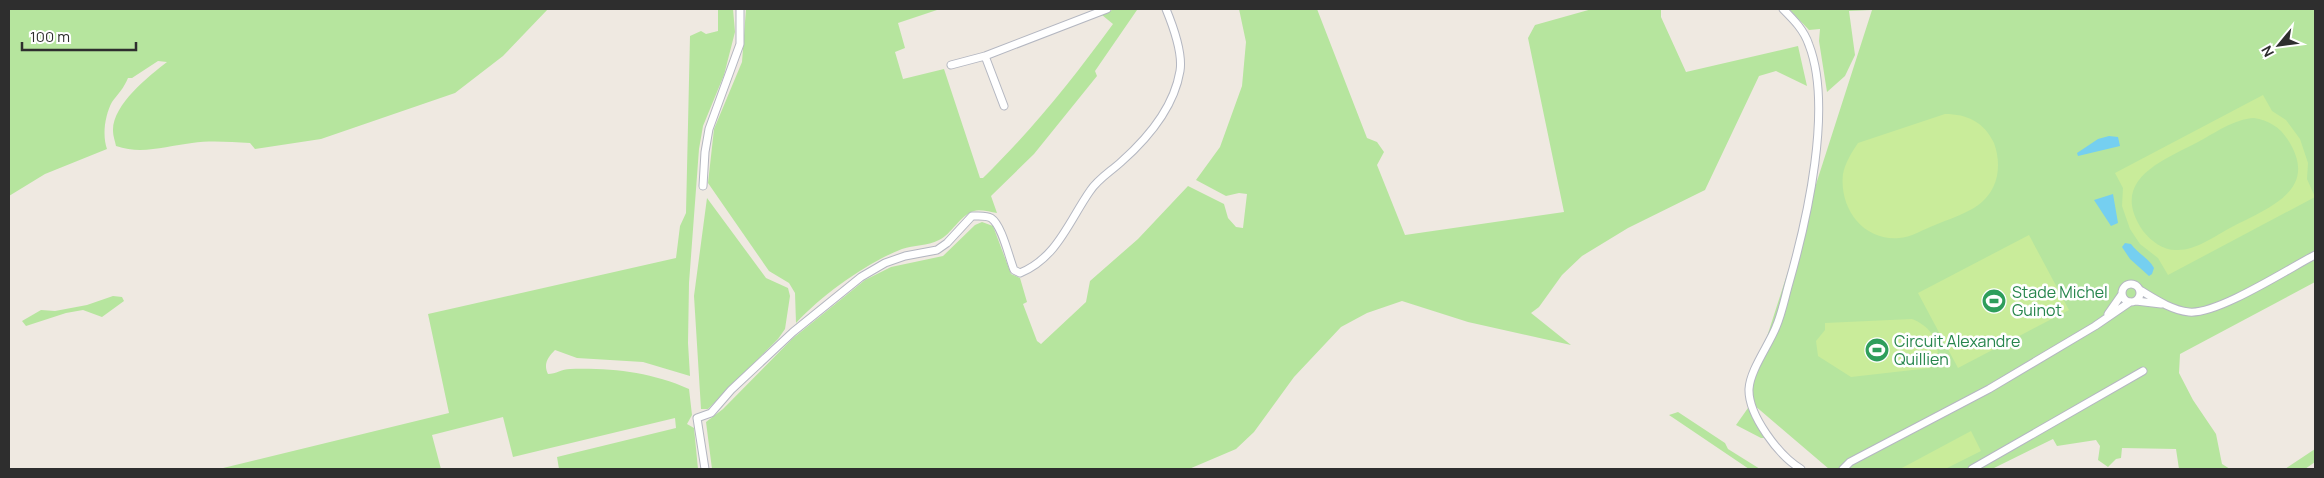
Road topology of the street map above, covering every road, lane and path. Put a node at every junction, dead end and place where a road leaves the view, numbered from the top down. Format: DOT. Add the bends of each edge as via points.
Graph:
graph roads {
  1 [pos="740,9"];
  2 [pos="1107,9"];
  3 [pos="1166,9"];
  4 [pos="1783,9"];
  5 [pos="985,56"];
  6 [pos="950,65"];
  7 [pos="1004,106"];
  8 [pos="703,186"];
  9 [pos="2315,255"];
  10 [pos="2140,290"];
  11 [pos="2122,294"];
  12 [pos="2133,301"];
  13 [pos="2166,305"];
  14 [pos="2105,319"];
  15 [pos="2143,371"];
  16 [pos="705,469"];
  17 [pos="1801,469"];
  18 [pos="1843,469"];
  19 [pos="1972,469"];
  1 -- 8 [label="street" via="740,44 710,129"];
  2 -- 5 [label="street"];
  3 -- 16 [label="street" via="1181,70 1171,101 1138,145 1090,190 1059,242 1042,260 1020,273 1014,270 997,224 991,218 972,216 936,250 905,256 861,277 793,332 711,413 698,418"];
  4 -- 17 [label="street" via="1802,29 1810,45 1815,65 1819,123 1799,246 1776,326 1749,388 1758,421 1785,457"];
  5 -- 6 [label="street"];
  5 -- 7 [label="street"];
  9 -- 13 [label="street" via="2208,310 2189,312"];
  10 -- 11 [label="street" via="2130,284"];
  10 -- 12 [label="street" via="2140,296"];
  10 -- 13 [label="street"];
  11 -- 12 [label="street" via="2125,299"];
  11 -- 14 [label="street"];
  12 -- 13 [label="street"];
  12 -- 14 [label="street"];
  14 -- 18 [label="street" via="1989,389 1850,462"];
  15 -- 19 [label="street"];
}
